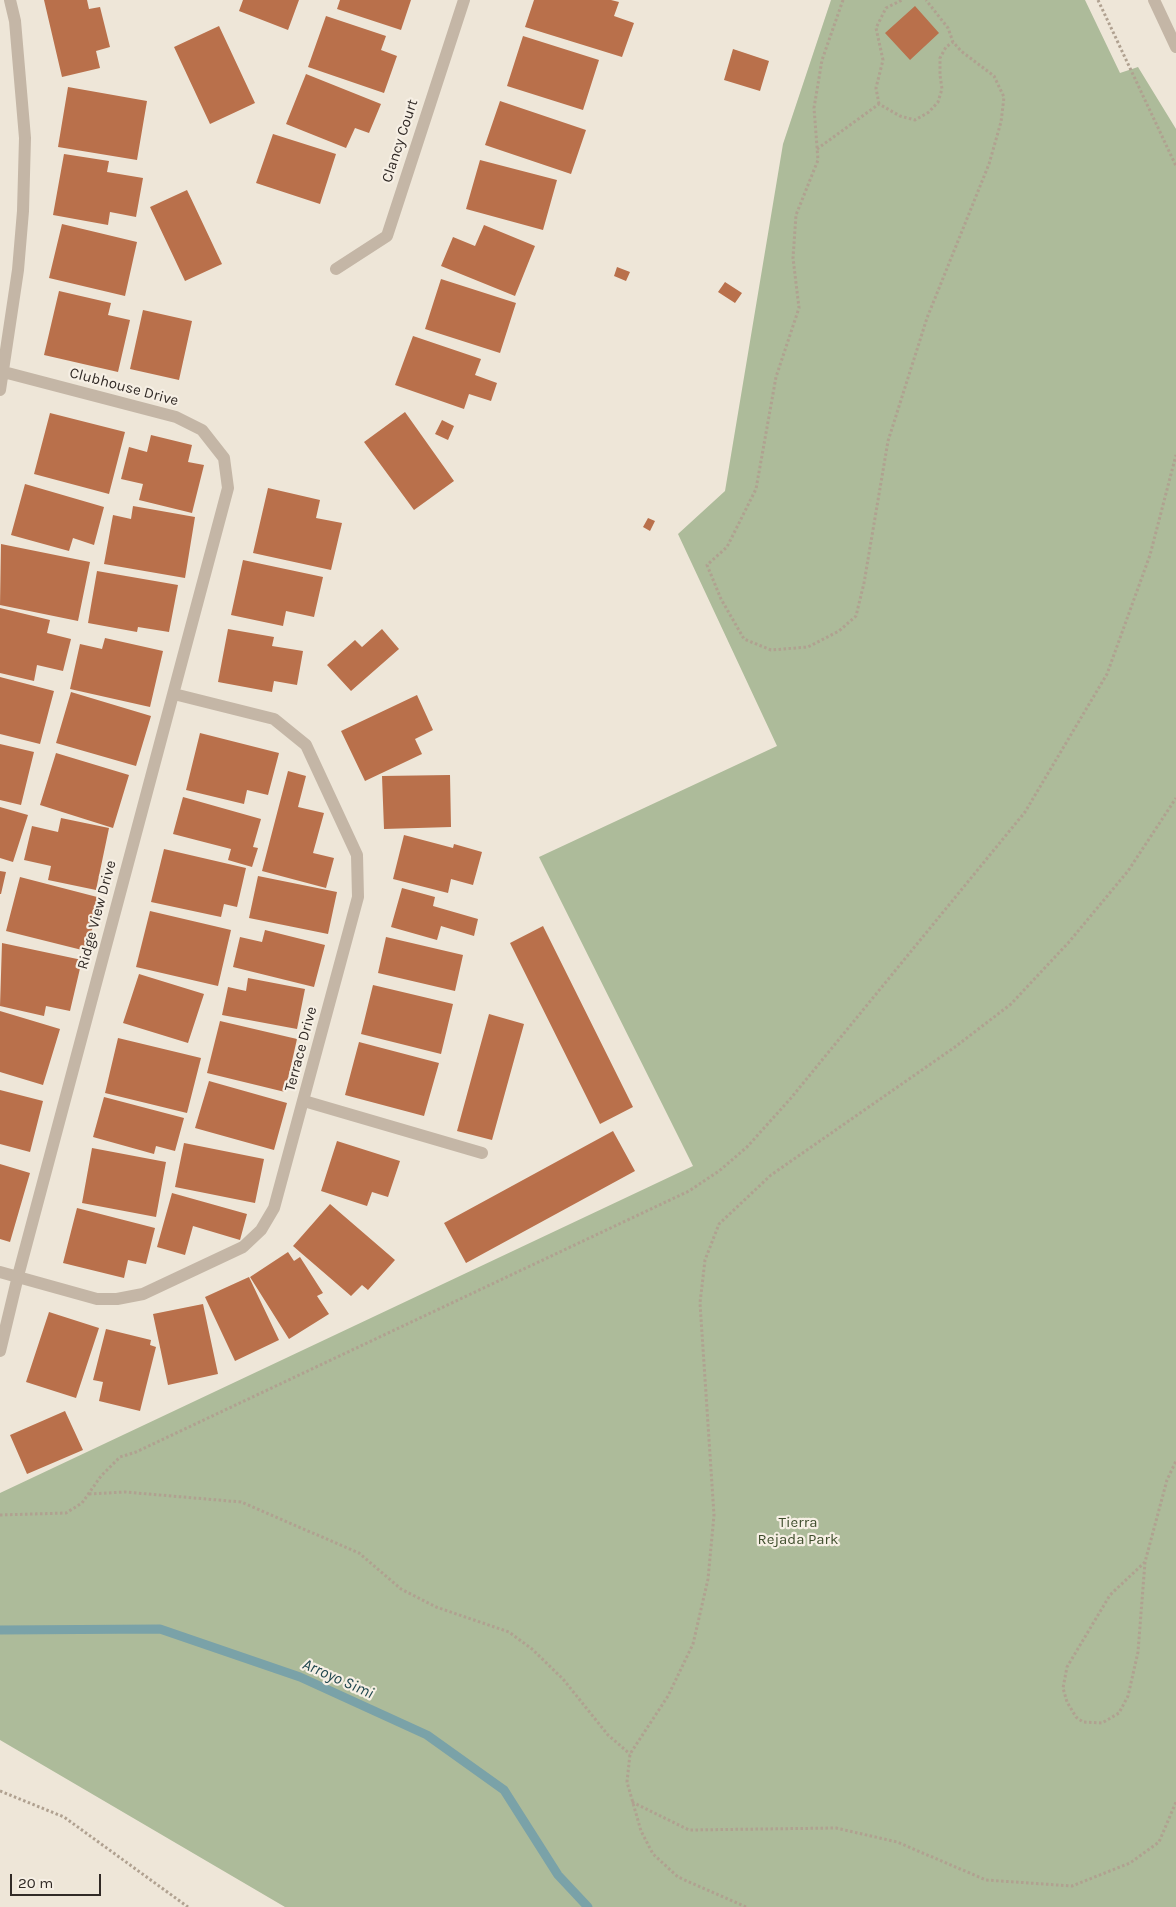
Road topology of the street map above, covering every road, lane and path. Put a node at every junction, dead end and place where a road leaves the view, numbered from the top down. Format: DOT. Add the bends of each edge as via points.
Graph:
graph roads {
  1 [pos="10,0"];
  2 [pos="464,0"];
  3 [pos="843,0"];
  4 [pos="902,0"];
  5 [pos="926,0"];
  6 [pos="1098,0"];
  7 [pos="1154,0"];
  8 [pos="954,42"];
  9 [pos="1176,47"];
  10 [pos="879,104"];
  11 [pos="817,149"];
  12 [pos="1176,166"];
  13 [pos="336,269"];
  14 [pos="2,372"];
  15 [pos="0,390"];
  16 [pos="1176,455"];
  17 [pos="228,488"];
  18 [pos="174,694"];
  19 [pos="1176,798"];
  20 [pos="304,1101"];
  21 [pos="482,1153"];
  22 [pos="0,1272"];
  23 [pos="18,1276"];
  24 [pos="0,1352"];
  25 [pos="1176,1461"];
  26 [pos="88,1494"];
  27 [pos="0,1515"];
  28 [pos="1145,1562"];
  29 [pos="630,1754"];
  30 [pos="0,1791"];
  31 [pos="632,1802"];
  32 [pos="1176,1802"];
  33 [pos="188,1907"];
  34 [pos="746,1907"];
  1 -- 14 [label="street" via="15,21 25,147 18,270"];
  2 -- 13 [label="street, Clancy Court" via="387,236"];
  3 -- 11 [label="path" via="822,60 814,108"];
  4 -- 10 [label="path" via="886,8 876,28 883,60 876,88"];
  5 -- 8 [label="path" via="948,28"];
  6 -- 12 [label="path"];
  7 -- 9 [label="street"];
  8 -- 10 [label="path" via="946,47 940,58 942,89 938,102 929,112 915,120"];
  8 -- 11 [label="path" via="994,76 1004,97 1002,122 990,164 927,318 888,441 856,616 839,631 808,647 771,650 744,639 721,599 707,565 727,547 756,489 776,377 799,308 793,258 796,215 818,160"];
  10 -- 11 [label="path"];
  14 -- 15 [label="street"];
  14 -- 17 [label="street, Clubhouse Drive" via="176,417 202,430 224,458"];
  16 -- 26 [label="path" via="1150,555 1107,674 1025,812 746,1147 690,1191 120,1457 100,1476"];
  17 -- 18 [label="street, Ridge View Drive"];
  18 -- 20 [label="street, Terrace Drive" via="274,720 306,745 357,855 358,897"];
  18 -- 23 [label="street, Ridge View Drive"];
  19 -- 29 [label="path" via="1128,871 1012,1004 771,1175 719,1224 705,1260 700,1303 714,1515 708,1579 693,1644 668,1696"];
  20 -- 21 [label="street"];
  20 -- 23 [label="street, Terrace Drive" via="274,1208 261,1230 243,1247 143,1294 117,1299 97,1299"];
  22 -- 23 [label="street, Terrace Drive"];
  23 -- 24 [label="street, Ridge View Drive"];
  25 -- 28 [label="path" via="1167,1480"];
  26 -- 27 [label="path" via="66,1513"];
  26 -- 29 [label="path" via="125,1492 241,1502 359,1553 401,1589 436,1607 508,1632 532,1649 563,1680 608,1735"];
  28 -- 28 [label="path" via="1138,1652 1128,1696 1119,1713 1102,1723 1083,1722 1067,1702 1063,1688 1067,1667 1110,1595"];
  29 -- 31 [label="path" via="627,1782"];
  30 -- 33 [label="path" via="64,1817"];
  31 -- 32 [label="path" via="689,1830 836,1828 898,1842 986,1880 1072,1886 1130,1863 1159,1842"];
  31 -- 34 [label="path" via="653,1854 678,1877"];
}
